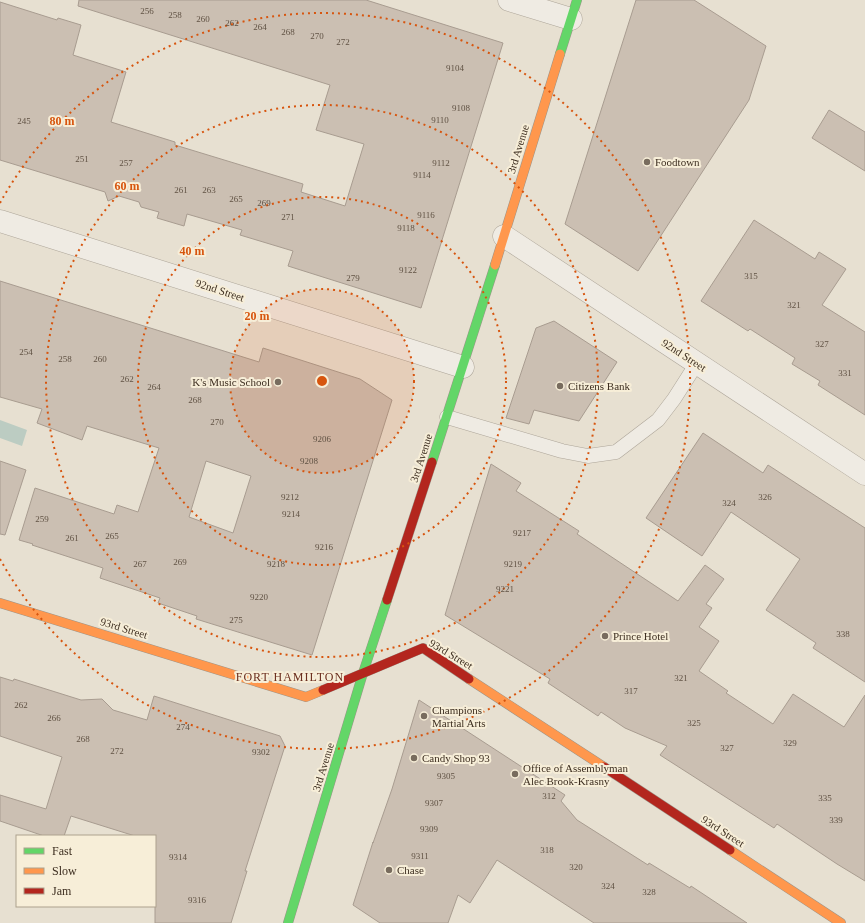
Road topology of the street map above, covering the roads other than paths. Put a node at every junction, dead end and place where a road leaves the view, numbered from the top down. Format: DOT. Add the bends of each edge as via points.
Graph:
graph roads {
  1 [pos="509,0"];
  2 [pos="574,10"];
  3 [pos="0,221"];
  4 [pos="504,236"];
  5 [pos="697,363"];
  6 [pos="463,367"];
  7 [pos="447,417"];
  8 [pos="865,474"];
  9 [pos="0,603"];
  10 [pos="363,673"];
  11 [pos="288,923"];
  12 [pos="841,923"];
  1 -- 2 [label="street"];
  2 -- 4 [label="street, 3rd Avenue"];
  3 -- 6 [label="street, 92nd Street"];
  4 -- 5 [label="street, 92nd Street"];
  4 -- 6 [label="street, 3rd Avenue"];
  5 -- 7 [label="lane" via="658,420 616,452 588,456 562,451"];
  5 -- 8 [label="street, 92nd Street"];
  6 -- 7 [label="street, 3rd Avenue"];
  7 -- 10 [label="street, 3rd Avenue"];
  9 -- 10 [label="street, 93rd Street" via="306,697"];
  10 -- 11 [label="street, 3rd Avenue"];
  10 -- 12 [label="street, 93rd Street" via="423,648"];
}
